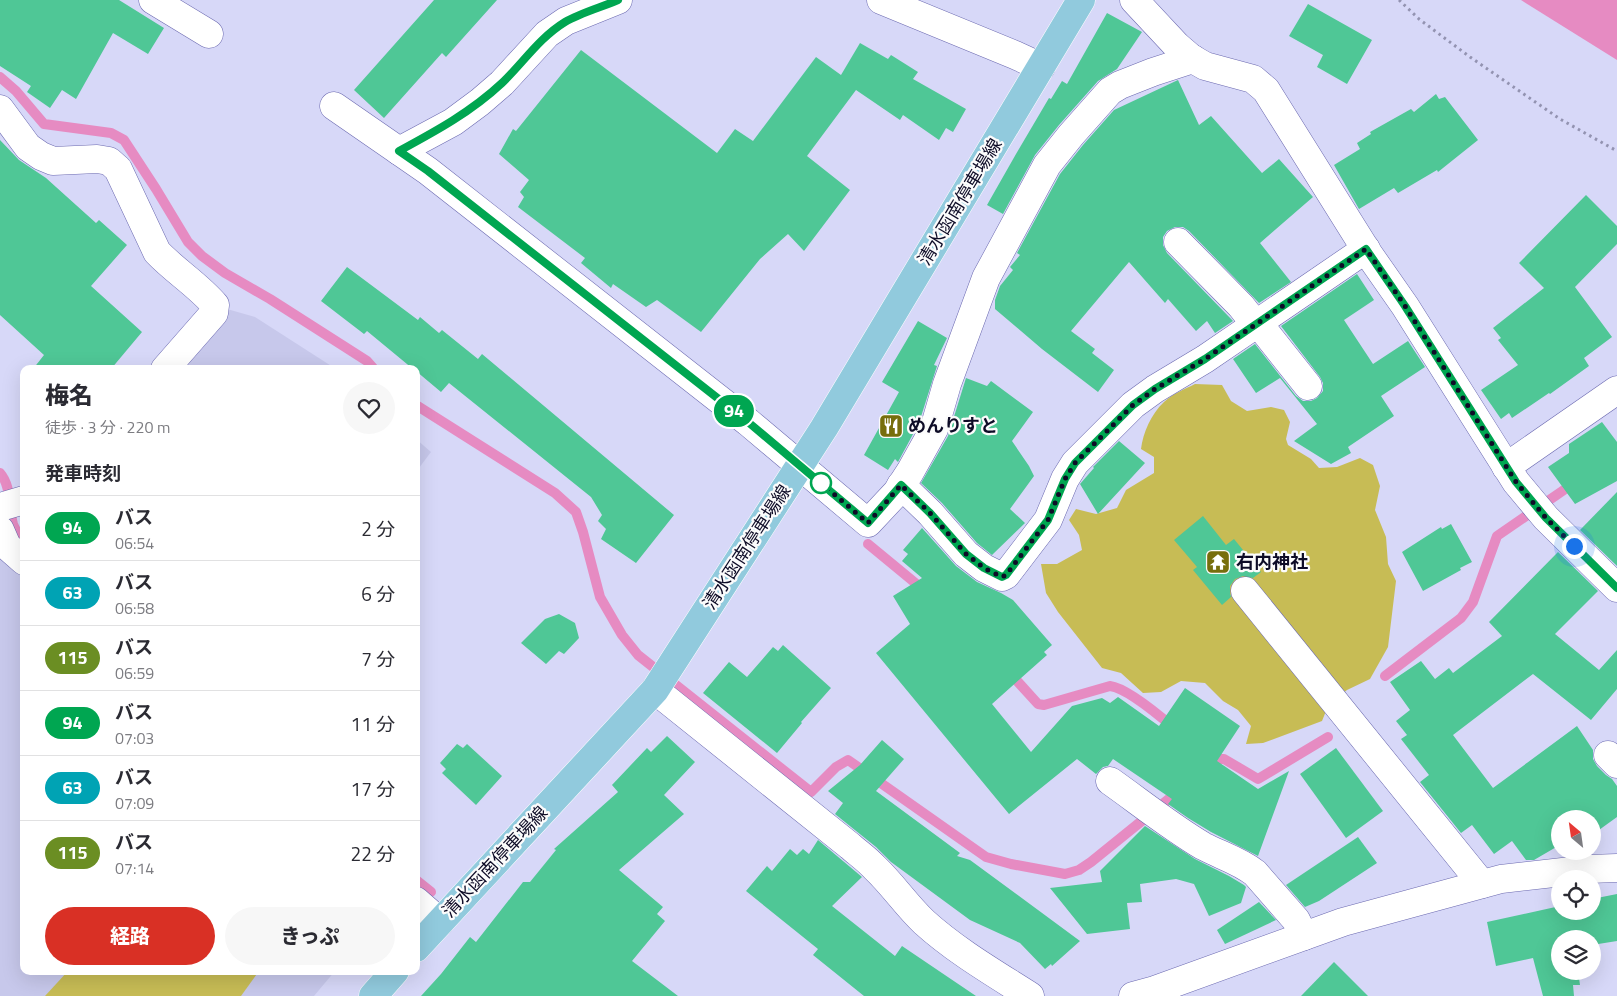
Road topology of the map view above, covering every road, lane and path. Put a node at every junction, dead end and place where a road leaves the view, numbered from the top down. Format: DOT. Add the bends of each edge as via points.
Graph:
graph roads {
  1 [pos="153,0"];
  2 [pos="618,0"];
  3 [pos="881,0"];
  4 [pos="1081,0"];
  5 [pos="1134,0"];
  6 [pos="1399,0"];
  7 [pos="574,7"];
  8 [pos="209,34"];
  9 [pos="1193,60"];
  10 [pos="1041,68"];
  11 [pos="334,106"];
  12 [pos="0,109"];
  13 [pos="399,151"];
  14 [pos="1617,151"];
  15 [pos="1178,242"];
  16 [pos="1366,249"];
  17 [pos="1257,324"];
  18 [pos="168,365"];
  19 [pos="1308,386"];
  20 [pos="1617,390"];
  21 [pos="800,465"];
  22 [pos="1506,467"];
  23 [pos="901,485"];
  24 [pos="7,511"];
  25 [pos="20,557"];
  26 [pos="1617,588"];
  27 [pos="1244,592"];
  28 [pos="655,690"];
  29 [pos="1110,781"];
  30 [pos="1617,868"];
  31 [pos="1482,884"];
  32 [pos="420,904"];
  33 [pos="440,922"];
  34 [pos="1304,936"];
  35 [pos="420,944"];
  36 [pos="391,975"];
  37 [pos="373,996"];
  38 [pos="1030,996"];
  39 [pos="1133,996"];
  1 -- 8 [label="street"];
  2 -- 7 [label="street"];
  3 -- 10 [label="street"];
  4 -- 10 [label="main road, 清水函南停車場線"];
  5 -- 9 [label="street"];
  6 -- 14 [label="path" via="1419,20 1470,57 1560,119"];
  7 -- 13 [label="street" via="566,21 547,34 480,102 453,122"];
  9 -- 16 [label="street" via="1253,80 1266,90"];
  9 -- 23 [label="street" via="1128,81 1110,92 1047,165 986,278 947,384 934,430"];
  10 -- 21 [label="main road, 清水函南停車場線"];
  11 -- 13 [label="street"];
  12 -- 18 [label="street" via="28,147 41,156 53,161 97,159 114,165 157,252 215,305 214,313"];
  13 -- 21 [label="street"];
  15 -- 17 [label="street"];
  16 -- 17 [label="street"];
  16 -- 22 [label="street"];
  17 -- 19 [label="street"];
  17 -- 23 [label="street" via="1155,389 1133,405 1096,441 1065,479 1048,520 1002,577 966,554"];
  20 -- 22 [label="street"];
  21 -- 23 [label="street" via="868,523"];
  21 -- 28 [label="main road, 清水函南停車場線"];
  22 -- 26 [label="street" via="1546,518"];
  24 -- 25 [label="street" via="7,546"];
  27 -- 31 [label="street"];
  28 -- 33 [label="main road, 清水函南停車場線"];
  28 -- 38 [label="street" via="876,868 911,909 940,935"];
  29 -- 34 [label="street" via="1204,846 1248,867 1296,920"];
  30 -- 31 [label="street" via="1520,876"];
  31 -- 34 [label="street"];
  32 -- 33 [label="street"];
  33 -- 35 [label="main road, 清水函南停車場線"];
  34 -- 39 [label="street"];
  36 -- 37 [label="main road"];
}
